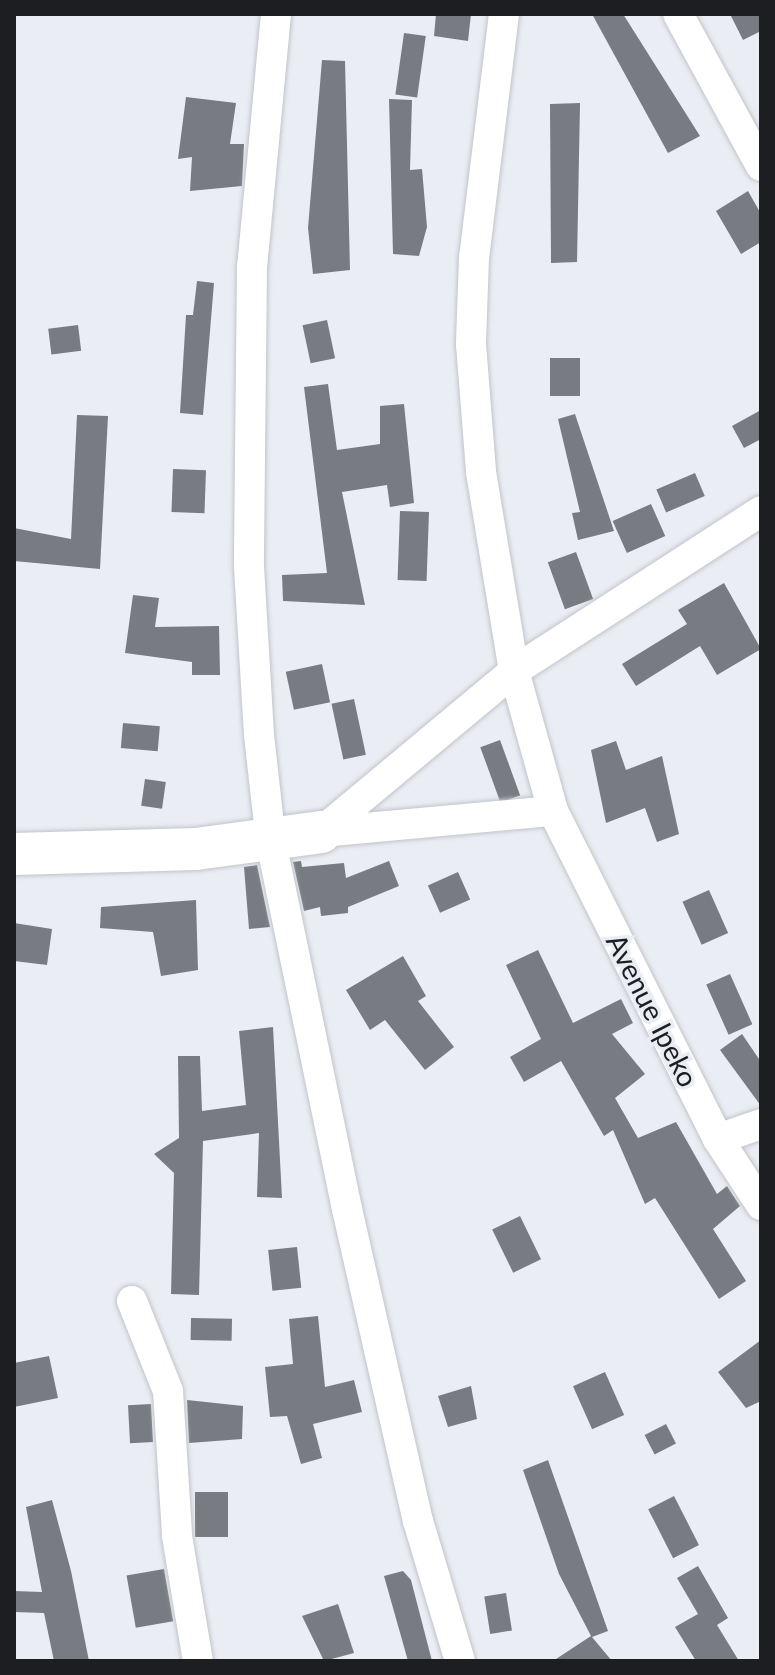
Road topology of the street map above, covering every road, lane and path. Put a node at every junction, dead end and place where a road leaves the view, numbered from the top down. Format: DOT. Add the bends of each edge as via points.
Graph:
graph roads {
  1 [pos="276,14"];
  2 [pos="504,14"];
  3 [pos="678,14"];
  4 [pos="761,166"];
  5 [pos="761,511"];
  6 [pos="514,671"];
  7 [pos="553,811"];
  8 [pos="321,832"];
  9 [pos="271,842"];
  10 [pos="14,854"];
  11 [pos="761,1124"];
  12 [pos="718,1139"];
  13 [pos="761,1205"];
  14 [pos="132,1301"];
  15 [pos="198,1661"];
  16 [pos="460,1661"];
  1 -- 9 [label="street" via="252,266 250,462 256,689"];
  2 -- 6 [label="street, Avenue Ipeko" via="474,257 471,344 481,472"];
  3 -- 4 [label="street"];
  5 -- 6 [label="street"];
  6 -- 7 [label="street, Avenue Ipeko"];
  6 -- 8 [label="street"];
  7 -- 8 [label="street"];
  7 -- 12 [label="street, Avenue Ipeko"];
  8 -- 9 [label="street"];
  9 -- 10 [label="street"];
  9 -- 16 [label="street" via="418,1521"];
  11 -- 12 [label="street"];
  12 -- 13 [label="street, Avenue Ipeko"];
  14 -- 15 [label="street" via="168,1391 177,1536"];
}
